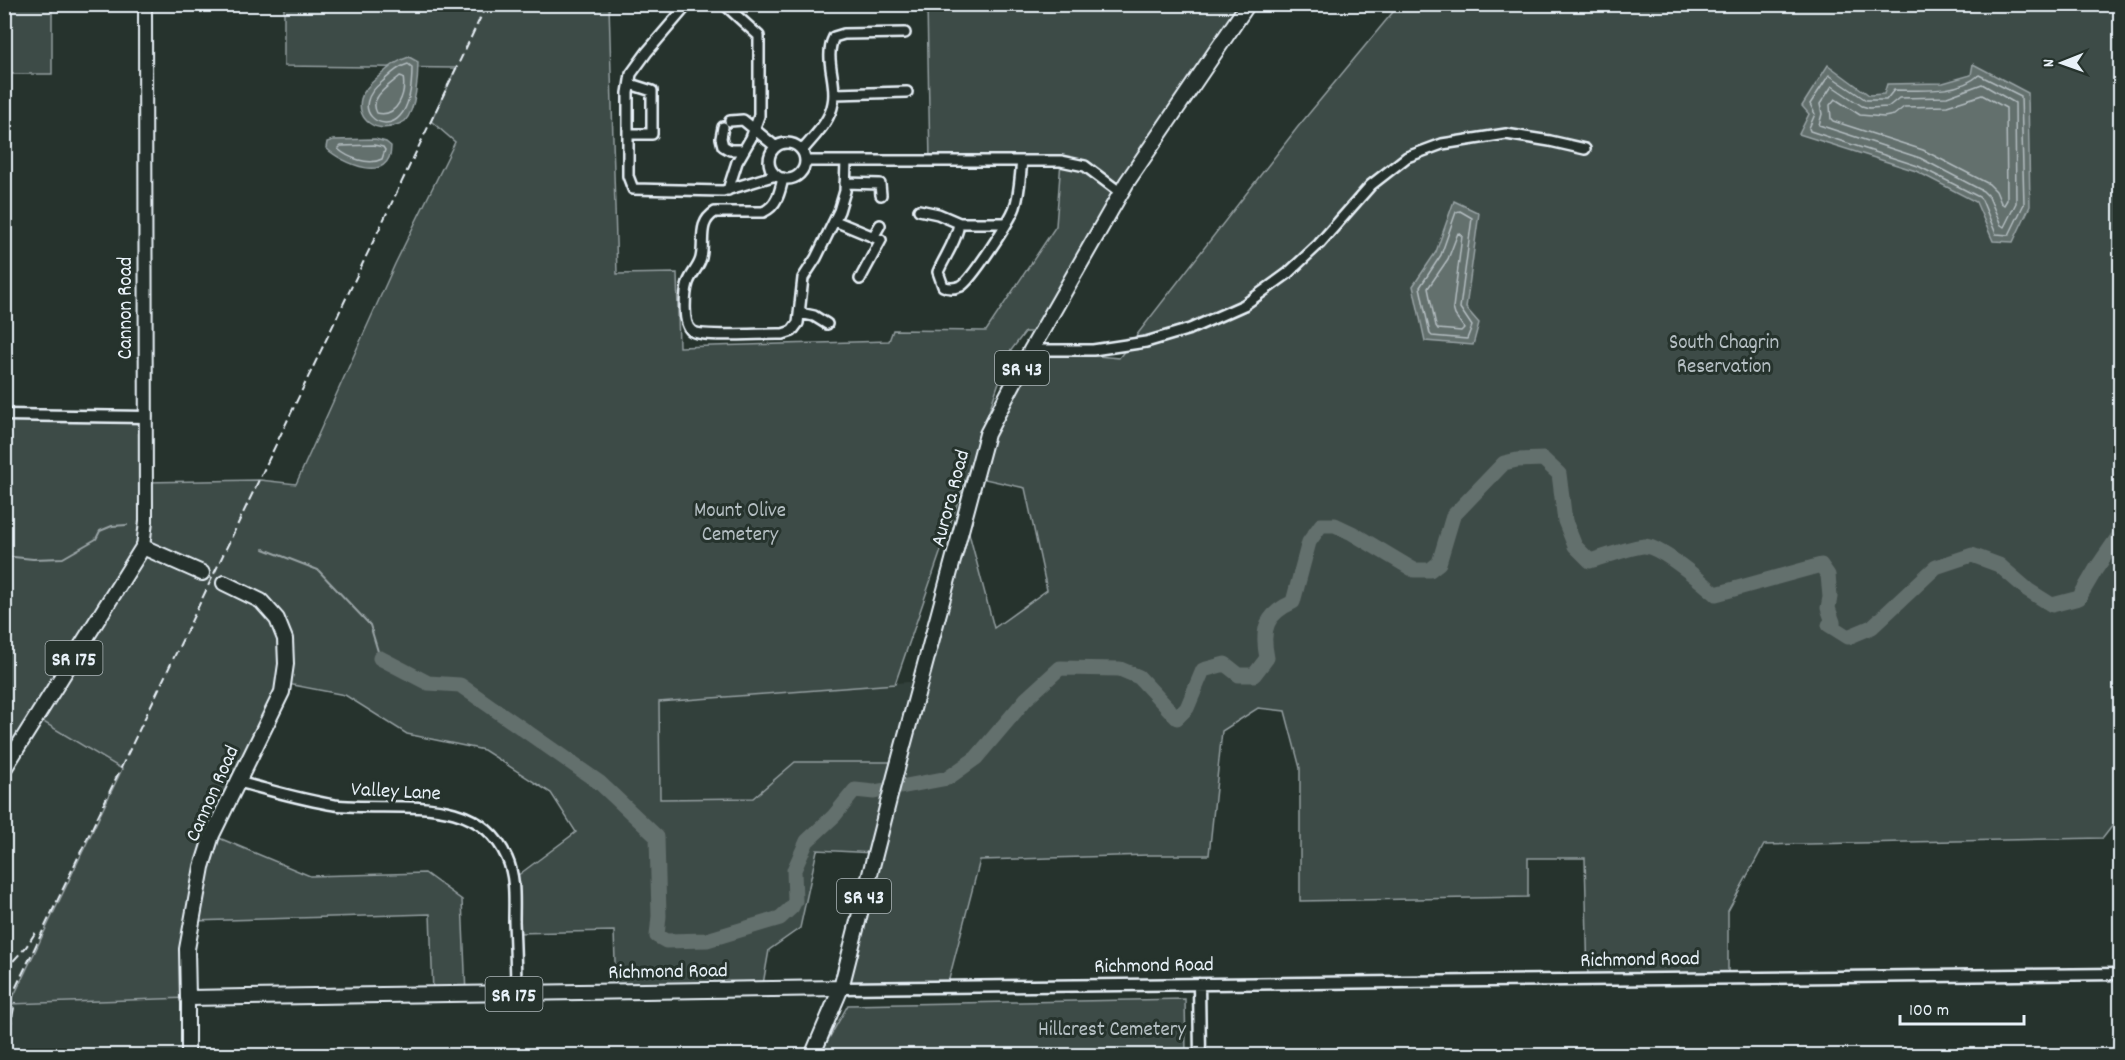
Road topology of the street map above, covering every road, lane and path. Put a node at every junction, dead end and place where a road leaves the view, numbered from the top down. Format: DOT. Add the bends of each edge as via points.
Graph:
graph roads {
  1 [pos="146,4"];
  2 [pos="688,4"];
  3 [pos="724,4"];
  4 [pos="1248,4"];
  5 [pos="905,33"];
  6 [pos="630,84"];
  7 [pos="907,92"];
  8 [pos="834,94"];
  9 [pos="755,128"];
  10 [pos="628,134"];
  11 [pos="776,147"];
  12 [pos="1585,149"];
  13 [pos="744,150"];
  14 [pos="802,151"];
  15 [pos="805,161"];
  16 [pos="846,161"];
  17 [pos="1022,161"];
  18 [pos="780,176"];
  19 [pos="845,183"];
  20 [pos="728,190"];
  21 [pos="1121,193"];
  22 [pos="881,195"];
  23 [pos="919,210"];
  24 [pos="834,221"];
  25 [pos="959,223"];
  26 [pos="1006,223"];
  27 [pos="880,225"];
  28 [pos="873,237"];
  29 [pos="860,279"];
  30 [pos="800,313"];
  31 [pos="827,324"];
  32 [pos="1031,350"];
  33 [pos="4,415"];
  34 [pos="146,417"];
  35 [pos="143,547"];
  36 [pos="202,573"];
  37 [pos="224,583"];
  38 [pos="4,769"];
  39 [pos="238,782"];
  40 [pos="2121,974"];
  41 [pos="1199,984"];
  42 [pos="841,988"];
  43 [pos="516,994"];
  44 [pos="188,998"];
  45 [pos="188,1056"];
  46 [pos="812,1056"];
  47 [pos="1200,1056"];
  1 -- 34 [label="main road, Cannon Road"];
  2 -- 6 [label="street" via="646,52 631,74"];
  3 -- 9 [label="street" via="759,36 759,116"];
  4 -- 21 [label="main road, Aurora Road / SR 43"];
  5 -- 8 [label="street" via="843,34 834,38 830,49"];
  6 -- 10 [label="street"];
  6 -- 10 [label="street" via="652,90 652,134"];
  7 -- 8 [label="street"];
  8 -- 14 [label="street" via="828,117"];
  9 -- 11 [label="street"];
  9 -- 13 [label="street"];
  9 -- 13 [label="street" via="743,120 727,124 721,138 723,146"];
  10 -- 20 [label="street" via="628,176 633,189"];
  11 -- 14 [label="street" via="790,143"];
  11 -- 18 [label="street" via="769,161"];
  12 -- 32 [label="street" via="1506,134 1442,144 1407,157 1371,185 1287,274 1244,304 1190,329 1146,342 1093,350"];
  13 -- 20 [label="street"];
  14 -- 15 [label="street"];
  15 -- 16 [label="street"];
  15 -- 18 [label="street" via="798,175"];
  16 -- 17 [label="street"];
  16 -- 19 [label="street"];
  17 -- 21 [label="street" via="1060,161 1085,166"];
  17 -- 26 [label="street" via="1015,208"];
  18 -- 20 [label="street"];
  18 -- 30 [label="street" via="776,200 769,209 715,213 706,221 701,257 686,295 686,325 703,335 783,334 792,331"];
  19 -- 22 [label="street" via="880,184"];
  19 -- 24 [label="street"];
  21 -- 32 [label="main road, Aurora Road / SR 43"];
  23 -- 25 [label="street"];
  24 -- 28 [label="street"];
  24 -- 30 [label="street" via="803,278"];
  25 -- 26 [label="street"];
  25 -- 26 [label="street" via="956,238 938,272 943,286 949,289 962,286 973,276"];
  27 -- 28 [label="street"];
  28 -- 29 [label="street" via="881,240"];
  30 -- 31 [label="street"];
  32 -- 42 [label="main road, Aurora Road / SR 43" via="987,434"];
  33 -- 34 [label="street"];
  34 -- 35 [label="main road, Cannon Road"];
  35 -- 36 [label="main road"];
  35 -- 38 [label="main road, SR 175"];
  37 -- 39 [label="main road, Cannon Road" via="261,601 277,619 285,639 282,692"];
  39 -- 43 [label="street, Valley Lane" via="308,800 362,807 427,808 456,812 474,820 495,838 507,857 513,879"];
  39 -- 44 [label="main road, Cannon Road" via="212,835 195,899 187,949"];
  40 -- 41 [label="street, Richmond Road"];
  41 -- 42 [label="street, Richmond Road"];
  41 -- 47 [label="street"];
  42 -- 43 [label="main road, Richmond Road / SR 175"];
  42 -- 46 [label="main road, Aurora Road / SR 43"];
  43 -- 44 [label="main road, Richmond Road / SR 175"];
  44 -- 45 [label="main road, Cannon Road"];
}
